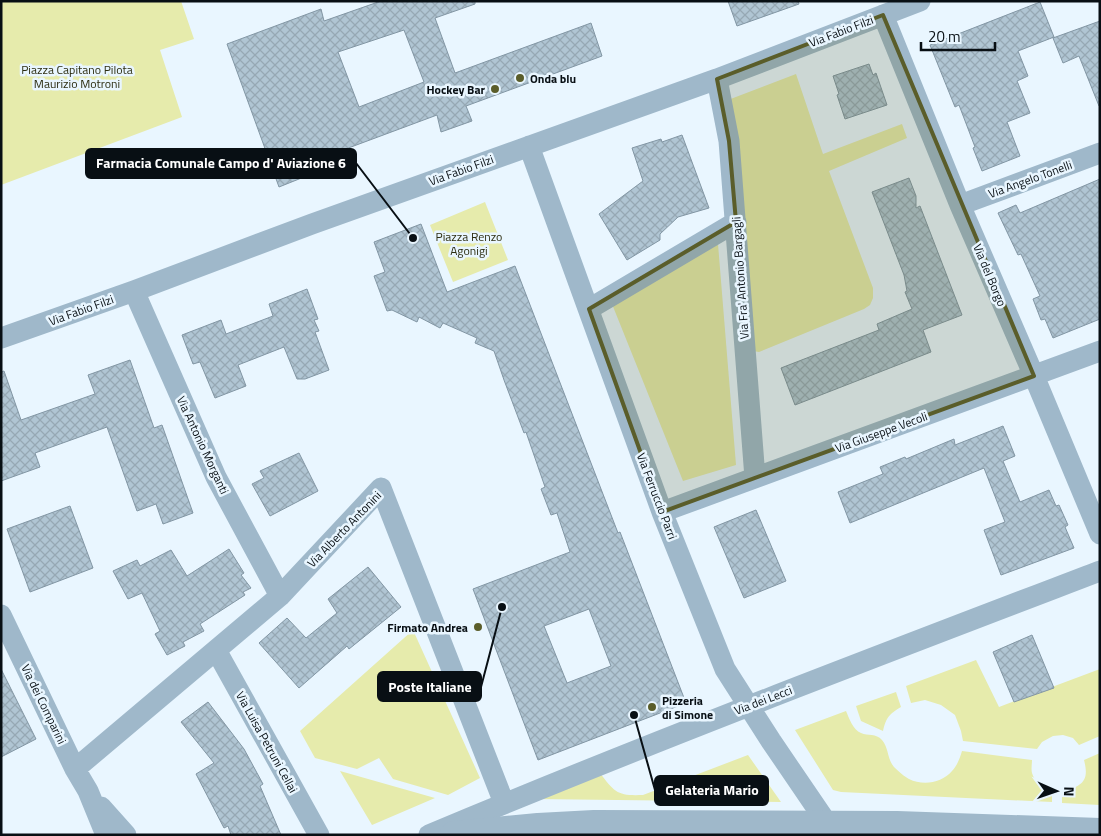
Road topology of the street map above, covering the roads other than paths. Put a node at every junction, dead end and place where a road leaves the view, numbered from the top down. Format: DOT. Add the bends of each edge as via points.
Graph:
graph roads {
  1 [pos="920,1"];
  2 [pos="883,15"];
  3 [pos="716,79"];
  4 [pos="529,146"];
  5 [pos="1100,153"];
  6 [pos="960,205"];
  7 [pos="736,222"];
  8 [pos="134,291"];
  9 [pos="589,309"];
  10 [pos="1,338"];
  11 [pos="1100,351"];
  12 [pos="1034,376"];
  13 [pos="755,478"];
  14 [pos="662,512"];
  15 [pos="1100,534"];
  16 [pos="1100,571"];
  17 [pos="280,596"];
  18 [pos="1,616"];
  19 [pos="216,650"];
  20 [pos="749,705"];
  21 [pos="76,769"];
  22 [pos="88,791"];
  23 [pos="504,803"];
  24 [pos="832,830"];
  25 [pos="1100,832"];
  26 [pos="106,835"];
  27 [pos="126,835"];
  28 [pos="319,835"];
  29 [pos="429,835"];
  30 [pos="454,835"];
  1 -- 2 [label="street, Via Fabio Filzi"];
  2 -- 3 [label="street, Via Fabio Filzi"];
  2 -- 6 [label="street, Via del Borgo"];
  3 -- 4 [label="street, Via Fabio Filzi"];
  3 -- 7 [label="street, Via Fra' Antonio Bargagli" via="729,141"];
  4 -- 8 [label="street, Via Fabio Filzi"];
  4 -- 9 [label="street, Via Ferruccio Parri"];
  5 -- 6 [label="street, Via Angelo Tonelli"];
  6 -- 12 [label="street, Via del Borgo"];
  7 -- 9 [label="street"];
  7 -- 13 [label="street, Via Fra' Antonio Bargagli"];
  8 -- 10 [label="street, Via Fabio Filzi"];
  8 -- 17 [label="street, Via Antonio Morganti" via="216,478"];
  9 -- 14 [label="street, Via Ferruccio Parri"];
  11 -- 12 [label="street, Via Giuseppe Vecoli"];
  12 -- 13 [label="street, Via Giuseppe Vecoli"];
  12 -- 15 [label="street, Via del Borgo"];
  13 -- 14 [label="street, Via Giuseppe Vecoli"];
  14 -- 20 [label="street, Via Ferruccio Parri" via="725,669"];
  16 -- 20 [label="street, Via dei Lecci"];
  17 -- 19 [label="street, Via Alberto Antonini"];
  17 -- 23 [label="street, Via Alberto Antonini" via="381,488"];
  18 -- 21 [label="street, Via dei Comparini"];
  19 -- 21 [label="street, Via Alberto Antonini"];
  19 -- 28 [label="street, Via Luisa Petruni Cellai"];
  20 -- 23 [label="street, Via dei Lecci"];
  20 -- 24 [label="street, Via Ferruccio Parri"];
  21 -- 22 [label="street, Via dei Comparini"];
  22 -- 26 [label="street, Via dei Comparini"];
  22 -- 27 [label="street, Via dei Comparini"];
  23 -- 29 [label="street, Via dei Lecci"];
  24 -- 25 [label="street" via="907,825"];
  24 -- 30 [label="street" via="594,824"];
}
